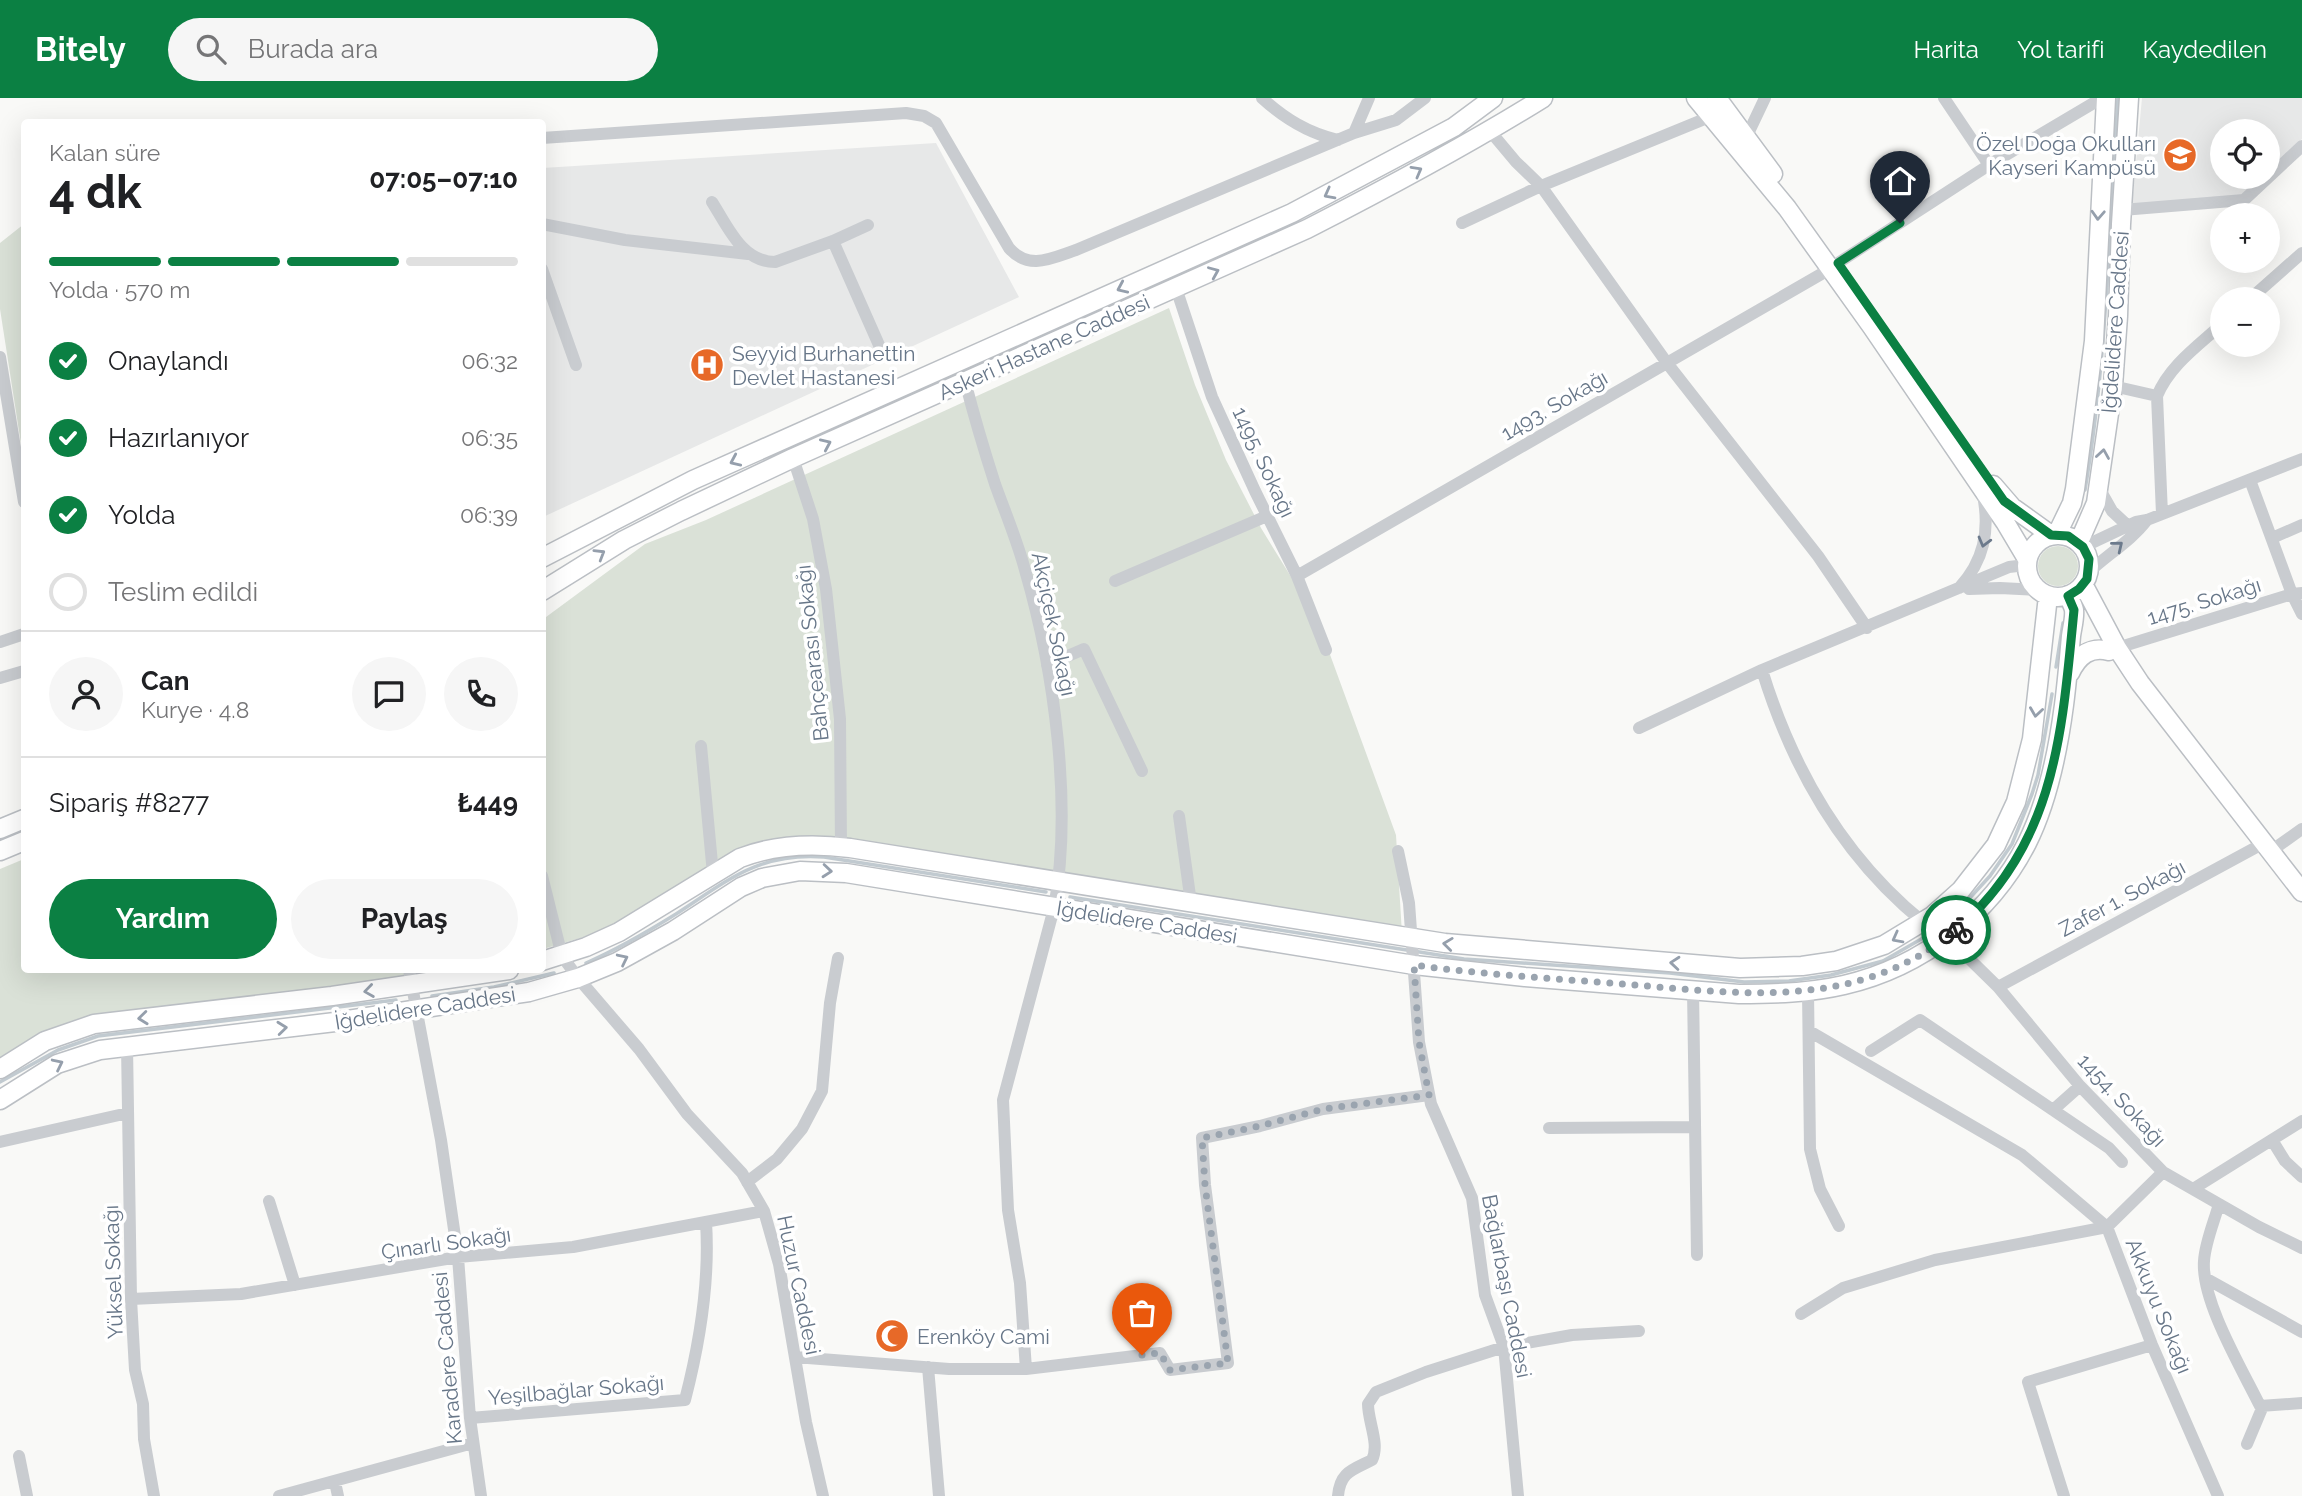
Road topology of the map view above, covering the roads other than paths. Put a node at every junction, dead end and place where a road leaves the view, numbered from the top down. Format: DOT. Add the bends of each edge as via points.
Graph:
graph roads {
  1 [pos="1262,98"];
  2 [pos="1369,98"];
  3 [pos="1424,98"];
  4 [pos="1493,98"];
  5 [pos="1543,98"];
  6 [pos="1696,98"];
  7 [pos="1717,98"];
  8 [pos="1765,98"];
  9 [pos="1944,98"];
  10 [pos="2104,98"];
  11 [pos="2129,98"];
  12 [pos="1712,116"];
  13 [pos="1490,131"];
  14 [pos="1354,133"];
  15 [pos="546,138"];
  16 [pos="1746,138"];
  17 [pos="1338,140"];
  18 [pos="2302,146"];
  19 [pos="1989,165"];
  20 [pos="1541,186"];
  21 [pos="712,202"];
  22 [pos="2122,210"];
  23 [pos="1462,223"];
  24 [pos="869,225"];
  25 [pos="546,226"];
  26 [pos="833,241"];
  27 [pos="2302,253"];
  28 [pos="748,254"];
  29 [pos="1834,266"];
  30 [pos="546,280"];
  31 [pos="2264,287"];
  32 [pos="1176,288"];
  33 [pos="2210,335"];
  34 [pos="879,345"];
  35 [pos="0,357"];
  36 [pos="1667,363"];
  37 [pos="576,365"];
  38 [pos="965,381"];
  39 [pos="2113,386"];
  40 [pos="2157,396"];
  41 [pos="1963,451"];
  42 [pos="793,458"];
  43 [pos="2302,459"];
  44 [pos="2250,480"];
  45 [pos="21,484"];
  46 [pos="1982,488"];
  47 [pos="2099,488"];
  48 [pos="2072,503"];
  49 [pos="2162,514"];
  50 [pos="1267,516"];
  51 [pos="2023,516"];
  52 [pos="2147,520"];
  53 [pos="2302,525"];
  54 [pos="2128,526"];
  55 [pos="2054,535"];
  56 [pos="2272,538"];
  57 [pos="2081,545"];
  58 [pos="546,556"];
  59 [pos="2027,562"];
  60 [pos="1297,576"];
  61 [pos="1115,581"];
  62 [pos="2078,587"];
  63 [pos="546,588"];
  64 [pos="1958,590"];
  65 [pos="2043,593"];
  66 [pos="2297,594"];
  67 [pos="2302,614"];
  68 [pos="1867,628"];
  69 [pos="21,635"];
  70 [pos="0,642"];
  71 [pos="1326,650"];
  72 [pos="2113,650"];
  73 [pos="1047,665"];
  74 [pos="1762,670"];
  75 [pos="21,672"];
  76 [pos="2041,676"];
  77 [pos="0,677"];
  78 [pos="2067,680"];
  79 [pos="2065,698"];
  80 [pos="1639,728"];
  81 [pos="701,746"];
  82 [pos="1142,771"];
  83 [pos="1180,816"];
  84 [pos="21,820"];
  85 [pos="0,829"];
  86 [pos="2302,829"];
  87 [pos="21,842"];
  88 [pos="841,847"];
  89 [pos="2267,847"];
  90 [pos="0,851"];
  91 [pos="1398,851"];
  92 [pos="713,874"];
  93 [pos="1059,883"];
  94 [pos="546,892"];
  95 [pos="2302,892"];
  96 [pos="1191,903"];
  97 [pos="1054,908"];
  98 [pos="1923,922"];
  99 [pos="1948,937"];
  100 [pos="1411,939"];
  101 [pos="562,956"];
  102 [pos="838,958"];
  103 [pos="546,960"];
  104 [pos="1414,965"];
  105 [pos="472,973"];
  106 [pos="410,978"];
  107 [pos="578,978"];
  108 [pos="1998,987"];
  109 [pos="1693,990"];
  110 [pos="1808,991"];
  111 [pos="415,1011"];
  112 [pos="1810,1031"];
  113 [pos="127,1046"];
  114 [pos="1871,1051"];
  115 [pos="0,1069"];
  116 [pos="2080,1086"];
  117 [pos="1429,1095"];
  118 [pos="0,1100"];
  119 [pos="2053,1110"];
  120 [pos="128,1113"];
  121 [pos="2302,1121"];
  122 [pos="1695,1127"];
  123 [pos="1549,1128"];
  124 [pos="2272,1140"];
  125 [pos="0,1142"];
  126 [pos="2122,1162"];
  127 [pos="2163,1172"];
  128 [pos="2302,1177"];
  129 [pos="747,1182"];
  130 [pos="2193,1189"];
  131 [pos="270,1201"];
  132 [pos="2219,1204"];
  133 [pos="764,1211"];
  134 [pos="706,1222"];
  135 [pos="1839,1226"];
  136 [pos="2107,1227"];
  137 [pos="2302,1248"];
  138 [pos="1697,1255"];
  139 [pos="458,1257"];
  140 [pos="2205,1278"];
  141 [pos="295,1285"];
  142 [pos="131,1298"];
  143 [pos="1801,1314"];
  144 [pos="1639,1331"];
  145 [pos="2302,1332"];
  146 [pos="2152,1345"];
  147 [pos="1504,1348"];
  148 [pos="795,1357"];
  149 [pos="928,1367"];
  150 [pos="1026,1369"];
  151 [pos="2302,1403"];
  152 [pos="2263,1406"];
  153 [pos="470,1418"];
  154 [pos="473,1443"];
  155 [pos="2247,1444"];
  156 [pos="19,1456"];
  157 [pos="335,1482"];
  158 [pos="27,1496"];
  159 [pos="154,1496"];
  160 [pos="279,1496"];
  161 [pos="338,1496"];
  162 [pos="481,1496"];
  163 [pos="823,1496"];
  164 [pos="939,1496"];
  165 [pos="1338,1496"];
  166 [pos="1518,1496"];
  167 [pos="2064,1496"];
  168 [pos="2218,1496"];
  1 -- 17 [label="street" via="1297,125"];
  2 -- 14 [label="street"];
  3 -- 14 [label="street" via="1396,120"];
  4 -- 58 [label="street, Askeri Hastane Caddesi, one-way" via="1454,127 1292,213 693,480"];
  5 -- 13 [label="street, Askeri Hastane Caddesi"];
  6 -- 12 [label="street"];
  7 -- 16 [label="street"];
  8 -- 16 [label="street"];
  9 -- 19 [label="street"];
  10 -- 19 [label="street, 1493. Sokağı"];
  10 -- 48 [label="street, İğdelidere Caddesi, one-way" via="2094,341"];
  11 -- 22 [label="street, İğdelidere Caddesi"];
  12 -- 20 [label="street"];
  12 -- 29 [label="street"];
  13 -- 20 [label="street"];
  32 -- 13 [label="street, Askeri Hastane Caddesi, one-way" via="1307,229"];
  14 -- 17 [label="street"];
  15 -- 17 [label="street" via="918,114 936,123 1009,248 1035,262 1076,250"];
  16 -- 29 [label="street"];
  18 -- 22 [label="street" via="2244,200"];
  19 -- 29 [label="street, 1493. Sokağı"];
  20 -- 23 [label="street"];
  20 -- 36 [label="street"];
  21 -- 28 [label="street"];
  22 -- 39 [label="street, İğdelidere Caddesi"];
  24 -- 26 [label="street"];
  25 -- 28 [label="street"];
  26 -- 28 [label="street" via="775,262"];
  26 -- 34 [label="street"];
  27 -- 31 [label="street"];
  29 -- 36 [label="street, 1493. Sokağı"];
  29 -- 41 [label="street" via="1877,316"];
  30 -- 37 [label="street"];
  32 -- 38 [label="street, Askeri Hastane Caddesi"];
  32 -- 50 [label="street, 1495. Sokağı" via="1212,397"];
  33 -- 40 [label="street" via="2176,365"];
  35 -- 45 [label="street"];
  36 -- 60 [label="street, 1493. Sokağı"];
  36 -- 68 [label="street" via="1818,556"];
  42 -- 38 [label="street, Askeri Hastane Caddesi, one-way"];
  38 -- 73 [label="street, Akçiçek Sokağı" via="1025,568"];
  39 -- 40 [label="street"];
  47 -- 39 [label="street, İğdelidere Caddesi, one-way"];
  40 -- 49 [label="street"];
  41 -- 46 [label="street"];
  41 -- 51 [label="street" via="2004,501"];
  63 -- 42 [label="street, Askeri Hastane Caddesi, one-way" via="653,525"];
  42 -- 88 [label="street, Bahçearası Sokağı" via="813,519 826,589 840,719"];
  43 -- 44 [label="street"];
  44 -- 49 [label="street"];
  44 -- 56 [label="street"];
  46 -- 59 [label="street"];
  46 -- 64 [label="street, one-way" via="1985,540"];
  47 -- 54 [label="street" via="2112,511"];
  47 -- 57 [label="street, İğdelidere Caddesi"];
  48 -- 51 [label="street" via="2051,514"];
  48 -- 55 [label="street, İğdelidere Caddesi"];
  49 -- 52 [label="street"];
  50 -- 60 [label="street, 1495. Sokağı"];
  50 -- 61 [label="street"];
  51 -- 55 [label="street"];
  52 -- 54 [label="street"];
  62 -- 52 [label="street, one-way"];
  53 -- 56 [label="street"];
  54 -- 57 [label="street"];
  55 -- 57 [label="street" via="2068,536"];
  55 -- 59 [label="street" via="2036,544"];
  56 -- 66 [label="street"];
  57 -- 62 [label="street" via="2089,559"];
  59 -- 64 [label="street"];
  59 -- 65 [label="street" via="2031,581"];
  60 -- 71 [label="street, 1495. Sokağı"];
  62 -- 65 [label="street"];
  62 -- 72 [label="street"];
  62 -- 78 [label="street, İğdelidere Caddesi"];
  64 -- 65 [label="street"];
  64 -- 68 [label="street"];
  65 -- 76 [label="street, İğdelidere Caddesi"];
  66 -- 67 [label="street"];
  66 -- 72 [label="street, 1475. Sokağı"];
  68 -- 74 [label="street"];
  69 -- 70 [label="street"];
  72 -- 78 [label="street" via="2088,651"];
  72 -- 89 [label="street"];
  73 -- 82 [label="street" via="1084,649"];
  73 -- 93 [label="street, Akçiçek Sokağı" via="1059,779"];
  74 -- 80 [label="street"];
  74 -- 98 [label="street" via="1788,743 1824,810 1874,878"];
  75 -- 77 [label="street"];
  76 -- 79 [label="street"];
  76 -- 98 [label="street, İğdelidere Caddesi, one-way" via="2027,762 2004,830 1968,883"];
  78 -- 79 [label="street, İğdelidere Caddesi"];
  79 -- 99 [label="street, İğdelidere Caddesi" via="2052,769 2027,842 1994,892"];
  81 -- 92 [label="street"];
  83 -- 96 [label="street"];
  84 -- 85 [label="street"];
  86 -- 89 [label="street, Zafer 1. Sokağı"];
  87 -- 90 [label="street"];
  88 -- 92 [label="street, İğdelidere Caddesi" via="799,845 761,851"];
  88 -- 93 [label="street, İğdelidere Caddesi"];
  89 -- 95 [label="street"];
  89 -- 108 [label="street, Zafer 1. Sokağı"];
  91 -- 100 [label="street, Bağlarbaşı Caddesi"];
  92 -- 101 [label="street, İğdelidere Caddesi" via="619,932"];
  93 -- 96 [label="street, İğdelidere Caddesi"];
  93 -- 97 [label="street, Akçiçek Sokağı"];
  94 -- 101 [label="street"];
  96 -- 100 [label="street, İğdelidere Caddesi"];
  97 -- 104 [label="street, İğdelidere Caddesi"];
  107 -- 97 [label="street, İğdelidere Caddesi, one-way" via="632,955 751,882 787,872 838,872"];
  97 -- 150 [label="street, Akçiçek Sokağı" via="1003,1100 1008,1210 1020,1283"];
  98 -- 100 [label="street, İğdelidere Caddesi, one-way" via="1899,938 1854,956 1761,968"];
  99 -- 108 [label="street, 1454. Sokağı"];
  99 -- 110 [label="street, İğdelidere Caddesi" via="1878,975"];
  100 -- 104 [label="street, Bağlarbaşı Caddesi"];
  101 -- 103 [label="street, İğdelidere Caddesi"];
  101 -- 107 [label="street, Huzur Caddesi"];
  102 -- 129 [label="street" via="822,1091 803,1129 777,1159"];
  104 -- 109 [label="street, İğdelidere Caddesi"];
  104 -- 117 [label="street, Bağlarbaşı Caddesi" via="1419,1042"];
  105 -- 106 [label="street, İğdelidere Caddesi"];
  106 -- 111 [label="street, Karadere Caddesi"];
  106 -- 115 [label="street, İğdelidere Caddesi, one-way" via="94,1024 45,1041"];
  107 -- 111 [label="street, İğdelidere Caddesi" via="505,997"];
  107 -- 129 [label="street, Huzur Caddesi"];
  108 -- 116 [label="street, 1454. Sokağı"];
  109 -- 110 [label="street, İğdelidere Caddesi" via="1739,994"];
  109 -- 122 [label="street"];
  110 -- 112 [label="street"];
  113 -- 111 [label="street, İğdelidere Caddesi, one-way"];
  111 -- 139 [label="street, Karadere Caddesi"];
  112 -- 135 [label="street" via="1810,1149 1820,1189"];
  112 -- 136 [label="street, Akkuyu Sokağı" via="2022,1155"];
  118 -- 113 [label="street, İğdelidere Caddesi, one-way" via="70,1058"];
  113 -- 120 [label="street, Yüksel Sokağı"];
  114 -- 119 [label="street" via="1920,1020"];
  116 -- 119 [label="street"];
  116 -- 127 [label="street, 1454. Sokağı"];
  117 -- 147 [label="street, Bağlarbaşı Caddesi" via="1472,1198 1485,1295"];
  117 -- 150 [label="street" via="1323,1109 1202,1138 1228,1363 1170,1370 1160,1353"];
  119 -- 126 [label="street" via="2109,1147"];
  120 -- 125 [label="street"];
  120 -- 142 [label="street, Yüksel Sokağı"];
  121 -- 124 [label="street"];
  122 -- 123 [label="street"];
  122 -- 138 [label="street"];
  124 -- 128 [label="street"];
  124 -- 130 [label="street"];
  127 -- 130 [label="street, 1454. Sokağı"];
  127 -- 136 [label="street"];
  129 -- 133 [label="street, Huzur Caddesi"];
  130 -- 132 [label="street, 1454. Sokağı"];
  131 -- 141 [label="street"];
  132 -- 137 [label="street, 1454. Sokağı"];
  132 -- 140 [label="street" via="2204,1260"];
  133 -- 134 [label="street, Çınarlı Sokağı"];
  133 -- 148 [label="street, Huzur Caddesi" via="779,1264"];
  134 -- 139 [label="street, Çınarlı Sokağı" via="573,1247"];
  134 -- 153 [label="street, Yeşilbağlar Sokağı" via="703,1321 685,1400"];
  136 -- 143 [label="street" via="1935,1260 1843,1288"];
  136 -- 146 [label="street, Akkuyu Sokağı"];
  139 -- 141 [label="street, Çınarlı Sokağı"];
  139 -- 153 [label="street, Karadere Caddesi"];
  140 -- 145 [label="street"];
  140 -- 152 [label="street" via="2211,1304"];
  141 -- 142 [label="street, Çınarlı Sokağı" via="241,1294"];
  142 -- 159 [label="street, Yüksel Sokağı" via="135,1370 144,1404"];
  144 -- 147 [label="street" via="1572,1335"];
  146 -- 167 [label="street" via="2028,1382"];
  146 -- 168 [label="street, Akkuyu Sokağı"];
  147 -- 165 [label="street" via="1426,1372 1372,1395 1368,1410 1374,1456 1343,1476"];
  147 -- 166 [label="street, Bağlarbaşı Caddesi"];
  148 -- 149 [label="street"];
  148 -- 163 [label="street, Huzur Caddesi"];
  149 -- 150 [label="street"];
  149 -- 164 [label="street"];
  151 -- 152 [label="street"];
  152 -- 155 [label="street"];
  153 -- 154 [label="street, Karadere Caddesi"];
  154 -- 157 [label="street"];
  154 -- 162 [label="street, Karadere Caddesi"];
  156 -- 158 [label="street"];
  157 -- 160 [label="street"];
  157 -- 161 [label="street"];
}
